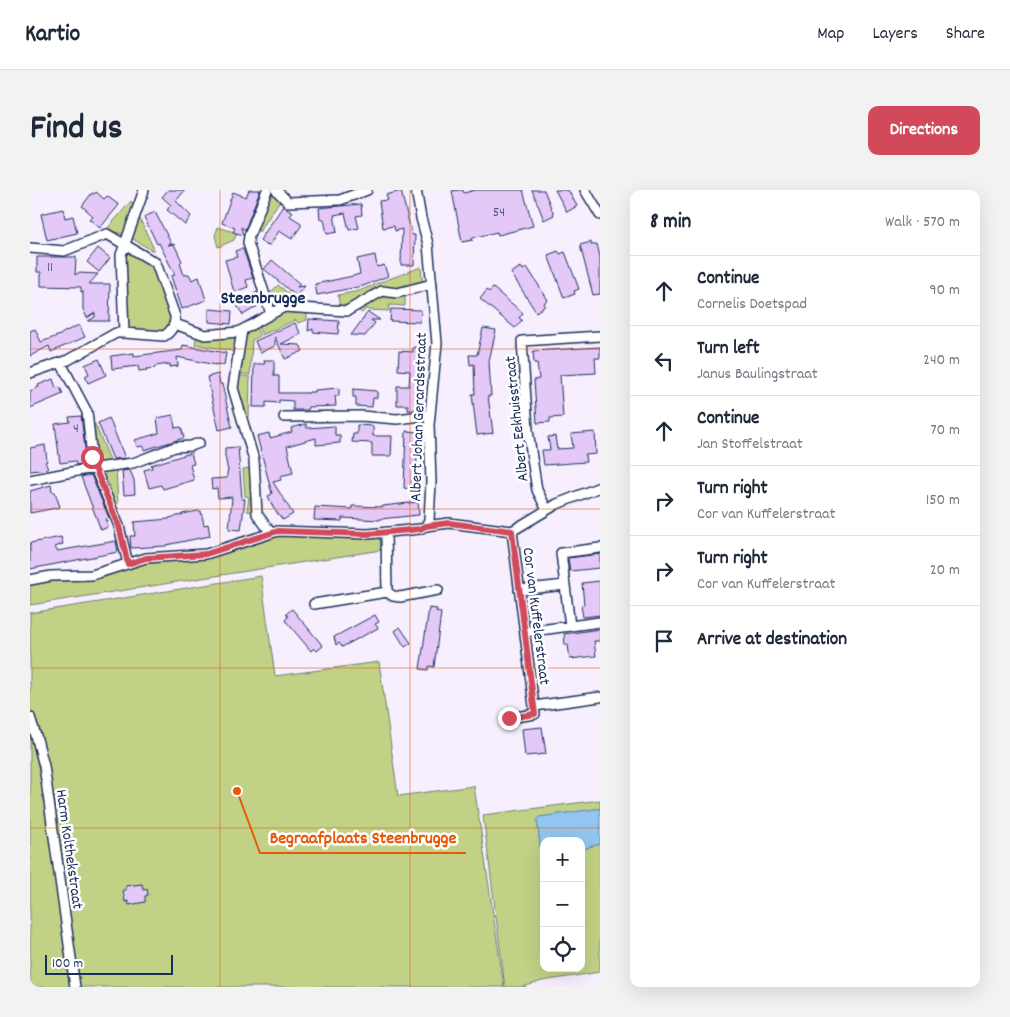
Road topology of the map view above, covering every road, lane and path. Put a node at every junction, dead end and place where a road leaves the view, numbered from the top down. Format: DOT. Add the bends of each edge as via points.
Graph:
graph roads {
  1 [pos="144,190"];
  2 [pos="266,190"];
  3 [pos="276,190"];
  4 [pos="367,190"];
  5 [pos="416,190"];
  6 [pos="585,190"];
  7 [pos="600,215"];
  8 [pos="124,245"];
  9 [pos="30,248"];
  10 [pos="432,284"];
  11 [pos="271,314"];
  12 [pos="175,324"];
  13 [pos="242,330"];
  14 [pos="124,333"];
  15 [pos="600,336"];
  16 [pos="61,363"];
  17 [pos="30,373"];
  18 [pos="430,415"];
  19 [pos="284,417"];
  20 [pos="199,443"];
  21 [pos="95,468"];
  22 [pos="30,480"];
  23 [pos="600,487"];
  24 [pos="547,510"];
  25 [pos="426,526"];
  26 [pos="512,531"];
  27 [pos="386,532"];
  28 [pos="271,533"];
  29 [pos="600,548"];
  30 [pos="128,564"];
  31 [pos="30,580"];
  32 [pos="565,585"];
  33 [pos="438,590"];
  34 [pos="520,590"];
  35 [pos="387,592"];
  36 [pos="314,604"];
  37 [pos="600,622"];
  38 [pos="570,626"];
  39 [pos="525,632"];
  40 [pos="600,698"];
  41 [pos="534,706"];
  42 [pos="30,717"];
  43 [pos="509,718"];
  44 [pos="75,987"];
  1 -- 8 [label="street"];
  2 -- 11 [label="street" via="249,246"];
  3 -- 4 [label="street" via="288,202 340,200"];
  5 -- 10 [label="street, Albert Johan Gerardsstraat" via="428,244"];
  6 -- 7 [label="street"];
  8 -- 9 [label="street" via="107,234 64,250"];
  8 -- 12 [label="street" via="157,265"];
  8 -- 14 [label="street" via="120,258"];
  10 -- 11 [label="street" via="397,293 382,291 347,311 284,307"];
  10 -- 18 [label="street, Albert Johan Gerardsstraat" via="437,344"];
  11 -- 13 [label="street"];
  12 -- 13 [label="street" via="205,335"];
  12 -- 14 [label="street" via="163,336"];
  13 -- 28 [label="street" via="233,388 254,460 257,514"];
  14 -- 16 [label="street" via="113,334"];
  15 -- 24 [label="street, Albert Eekhuisstraat" via="522,341 532,458 537,490"];
  16 -- 17 [label="street"];
  16 -- 21 [label="street" via="87,412"];
  18 -- 19 [label="street" via="396,418"];
  18 -- 25 [label="street, Albert Johan Gerardsstraat" via="431,482"];
  20 -- 21 [label="street" via="175,447 133,463"];
  21 -- 22 [label="street"];
  21 -- 30 [label="street" via="119,526"];
  23 -- 24 [label="street"];
  24 -- 26 [label="street"];
  25 -- 26 [label="street" via="449,523"];
  25 -- 27 [label="street"];
  26 -- 34 [label="street, Cor van Kuffelerstraat"];
  27 -- 28 [label="street"];
  27 -- 35 [label="street"];
  28 -- 30 [label="street" via="206,554 146,558"];
  29 -- 32 [label="street" via="561,552"];
  30 -- 31 [label="street" via="92,575"];
  32 -- 34 [label="street"];
  32 -- 38 [label="street"];
  33 -- 35 [label="street" via="400,597"];
  34 -- 39 [label="street, Cor van Kuffelerstraat"];
  35 -- 36 [label="street"];
  37 -- 38 [label="street"];
  38 -- 39 [label="street"];
  39 -- 41 [label="street, Cor van Kuffelerstraat"];
  40 -- 41 [label="street, Cor van Kuffelerstraat"];
  41 -- 43 [label="street, Cor van Kuffelerstraat" via="535,714"];
  42 -- 44 [label="street, Harm Kolthekstraat" via="44,766"];
}
